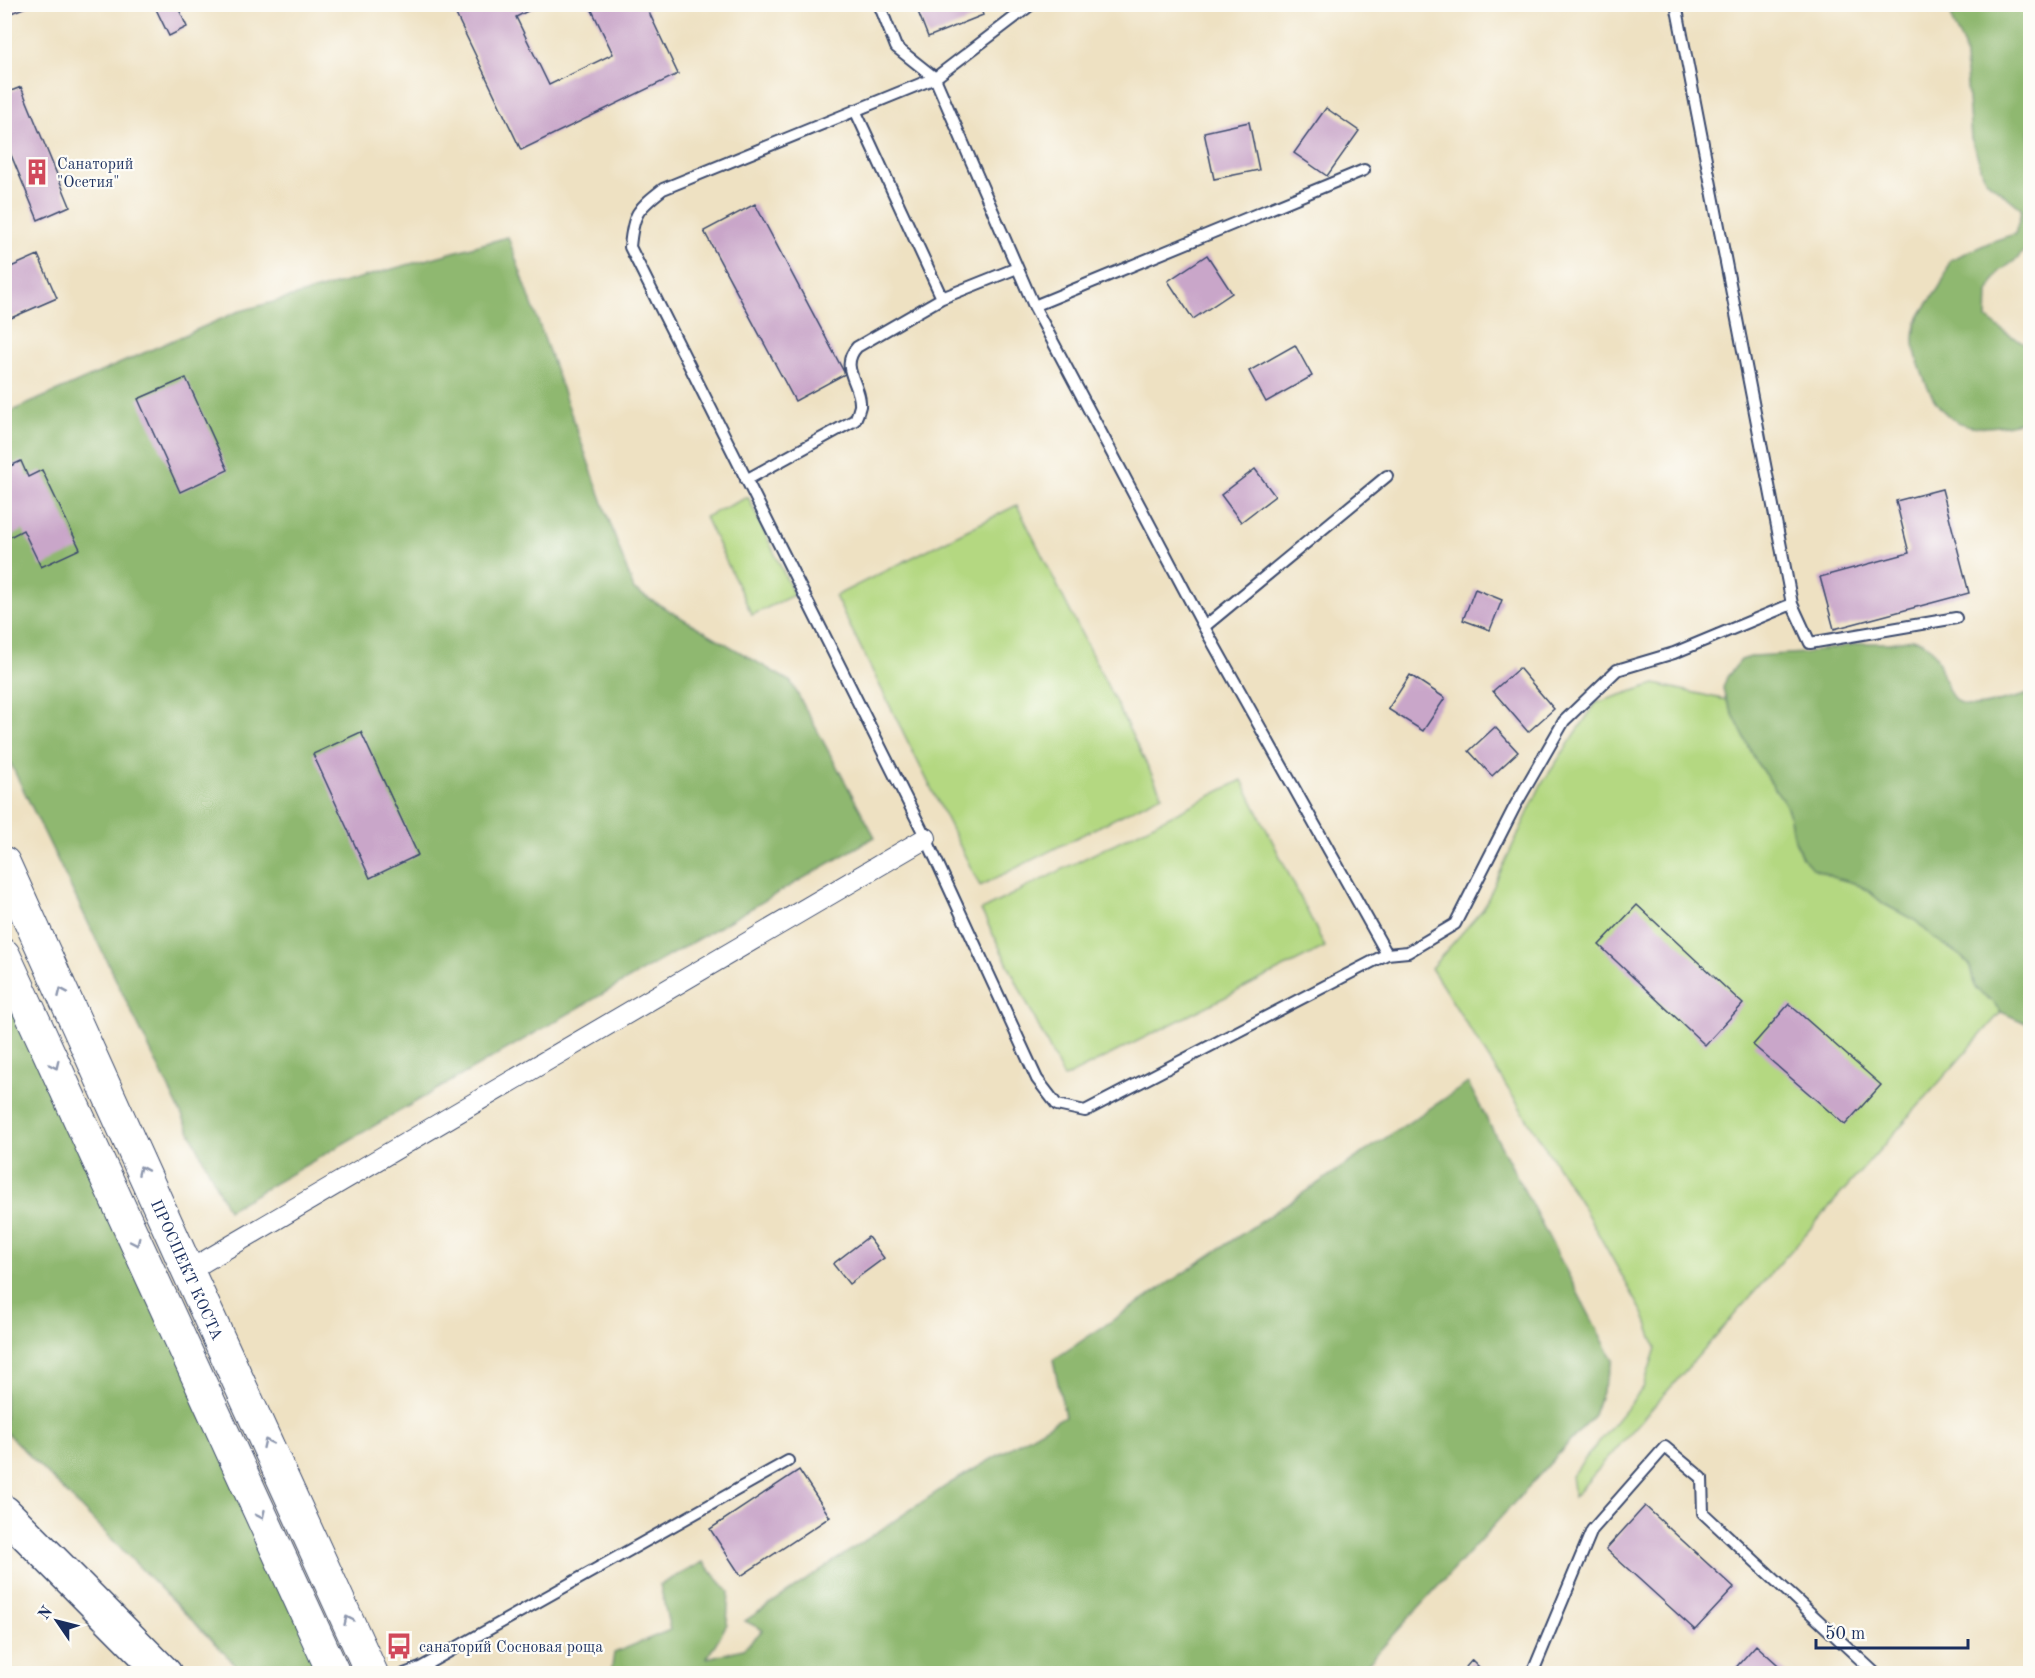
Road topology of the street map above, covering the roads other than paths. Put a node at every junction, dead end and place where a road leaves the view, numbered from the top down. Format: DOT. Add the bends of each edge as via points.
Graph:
graph roads {
  1 [pos="879,4"];
  2 [pos="1676,4"];
  3 [pos="1032,5"];
  4 [pos="935,78"];
  5 [pos="855,110"];
  6 [pos="1364,170"];
  7 [pos="1017,268"];
  8 [pos="942,298"];
  9 [pos="1034,306"];
  10 [pos="1387,477"];
  11 [pos="746,480"];
  12 [pos="1792,604"];
  13 [pos="1956,618"];
  14 [pos="1204,627"];
  15 [pos="926,838"];
  16 [pos="4,863"];
  17 [pos="4,954"];
  18 [pos="1387,954"];
  19 [pos="188,1271"];
  20 [pos="789,1461"];
  21 [pos="4,1512"];
  22 [pos="421,1671"];
  23 [pos="165,1674"];
  24 [pos="334,1674"];
  25 [pos="372,1674"];
  26 [pos="404,1674"];
  27 [pos="1532,1674"];
  28 [pos="1876,1674"];
  1 -- 4 [label="lane" via="896,47"];
  2 -- 12 [label="lane"];
  3 -- 4 [label="lane"];
  4 -- 5 [label="lane"];
  4 -- 7 [label="lane"];
  5 -- 8 [label="lane"];
  5 -- 11 [label="lane" via="663,189 642,205 632,226 630,248"];
  6 -- 9 [label="lane"];
  7 -- 8 [label="lane"];
  7 -- 9 [label="lane"];
  8 -- 11 [label="lane" via="851,354 850,371 860,405 855,420"];
  9 -- 14 [label="lane"];
  10 -- 14 [label="lane"];
  11 -- 15 [label="lane"];
  12 -- 13 [label="lane" via="1810,643"];
  12 -- 18 [label="lane" via="1674,653 1617,670 1564,721 1455,924 1408,952"];
  14 -- 18 [label="lane"];
  15 -- 18 [label="lane" via="1037,1079 1057,1105 1085,1111"];
  15 -- 19 [label="street"];
  19 -- 16 [label="main road, ПРОСПЕКТ КОСТА, one-way"];
  17 -- 24 [label="main road, ПРОСПЕКТ КОСТА, one-way"];
  25 -- 19 [label="main road, ПРОСПЕКТ КОСТА, one-way"];
  20 -- 22 [label="lane"];
  21 -- 23 [label="highway"];
  22 -- 26 [label="lane"];
  27 -- 28 [label="lane" via="1592,1530 1665,1447 1702,1478 1703,1514"];
}
